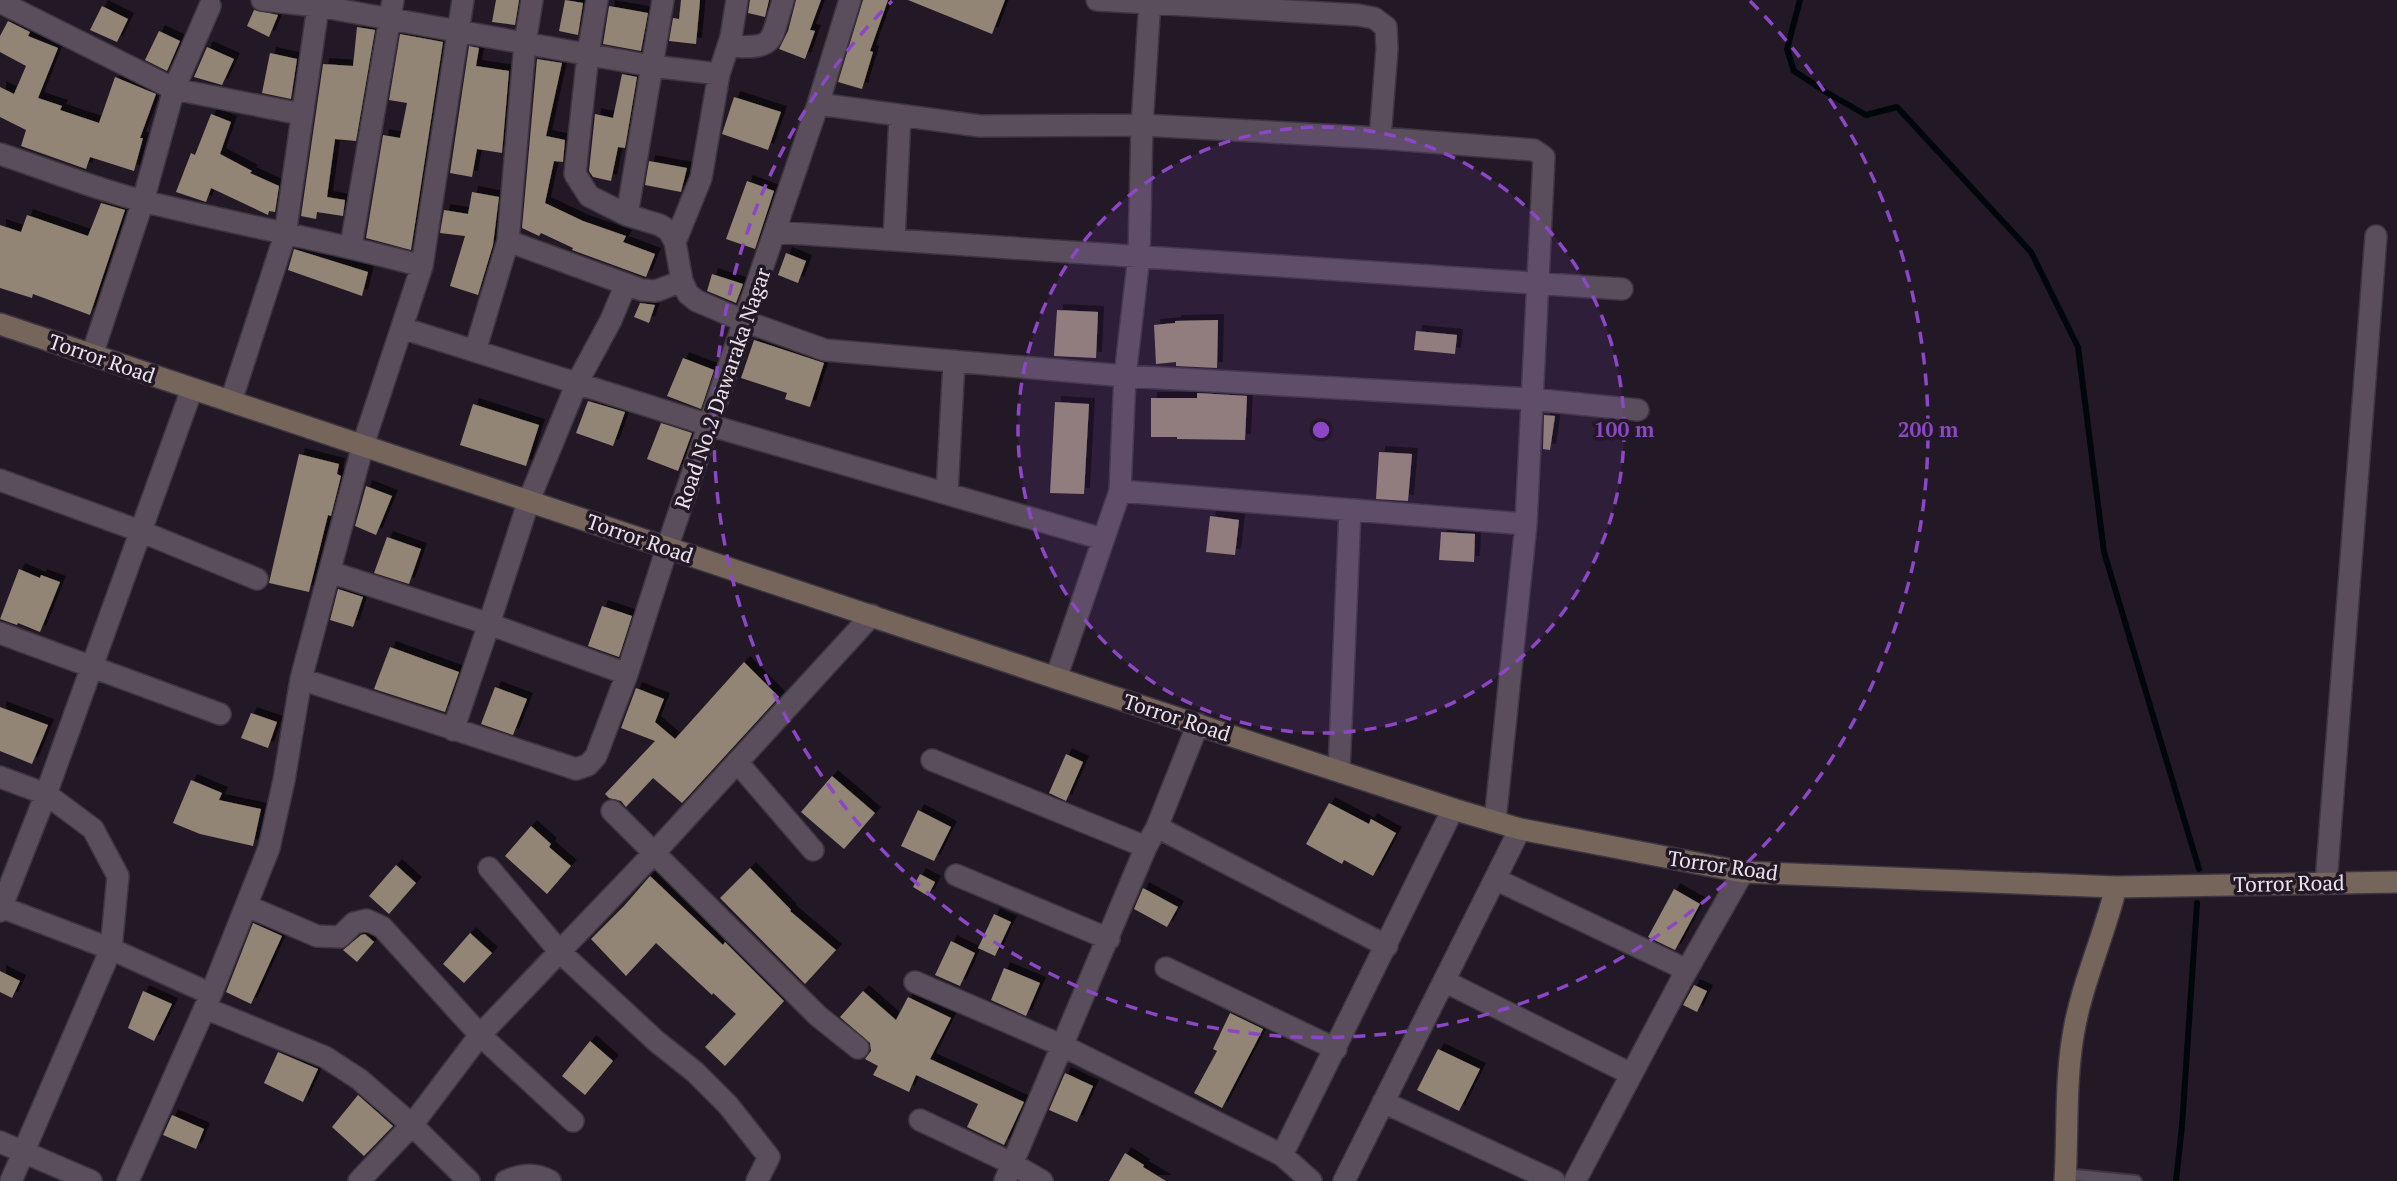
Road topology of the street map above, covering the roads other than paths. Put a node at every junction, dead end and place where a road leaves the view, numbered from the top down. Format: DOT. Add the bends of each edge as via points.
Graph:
graph roads {
  1 [pos="262,0"];
  2 [pos="463,0"];
  3 [pos="532,0"];
  4 [pos="597,0"];
  5 [pos="663,0"];
  6 [pos="737,0"];
  7 [pos="783,0"];
  8 [pos="850,0"];
  9 [pos="1097,0"];
  10 [pos="1150,1"];
  11 [pos="0,2"];
  12 [pos="319,3"];
  13 [pos="210,6"];
  14 [pos="392,10"];
  15 [pos="458,31"];
  16 [pos="525,43"];
  17 [pos="728,46"];
  18 [pos="588,54"];
  19 [pos="652,66"];
  20 [pos="719,74"];
  21 [pos="174,89"];
  22 [pos="818,104"];
  23 [pos="301,114"];
  24 [pos="900,116"];
  25 [pos="1142,125"];
  26 [pos="1380,138"];
  27 [pos="0,154"];
  28 [pos="143,201"];
  29 [pos="627,215"];
  30 [pos="775,232"];
  31 [pos="285,235"];
  32 [pos="2376,236"];
  33 [pos="894,240"];
  34 [pos="508,241"];
  35 [pos="675,242"];
  36 [pos="351,246"];
  37 [pos="1139,256"];
  38 [pos="422,266"];
  39 [pos="682,281"];
  40 [pos="626,284"];
  41 [pos="1537,284"];
  42 [pos="1622,289"];
  43 [pos="744,321"];
  44 [pos="0,324"];
  45 [pos="402,328"];
  46 [pos="475,351"];
  47 [pos="92,355"];
  48 [pos="954,361"];
  49 [pos="1125,376"];
  50 [pos="577,383"];
  51 [pos="192,389"];
  52 [pos="1531,399"];
  53 [pos="232,401"];
  54 [pos="1638,411"];
  55 [pos="709,425"];
  56 [pos="363,445"];
  57 [pos="0,480"];
  58 [pos="1120,491"];
  59 [pos="947,493"];
  60 [pos="529,500"];
  61 [pos="1350,510"];
  62 [pos="1527,524"];
  63 [pos="140,531"];
  64 [pos="1103,539"];
  65 [pos="667,548"];
  66 [pos="330,572"];
  67 [pos="257,579"];
  68 [pos="872,615"];
  69 [pos="489,624"];
  70 [pos="0,633"];
  71 [pos="92,667"];
  72 [pos="627,674"];
  73 [pos="1056,678"];
  74 [pos="302,679"];
  75 [pos="220,714"];
  76 [pos="1198,724"];
  77 [pos="453,730"];
  78 [pos="932,760"];
  79 [pos="737,762"];
  80 [pos="1339,771"];
  81 [pos="0,776"];
  82 [pos="47,794"];
  83 [pos="1452,809"];
  84 [pos="612,811"];
  85 [pos="1495,821"];
  86 [pos="1157,827"];
  87 [pos="1520,829"];
  88 [pos="1146,847"];
  89 [pos="813,850"];
  90 [pos="655,852"];
  91 [pos="9,861"];
  92 [pos="489,868"];
  93 [pos="1743,872"];
  94 [pos="956,875"];
  95 [pos="1495,879"];
  96 [pos="2397,882"];
  97 [pos="2326,883"];
  98 [pos="2116,887"];
  99 [pos="247,906"];
  100 [pos="1,909"];
  101 [pos="1109,939"];
  102 [pos="1387,946"];
  103 [pos="111,949"];
  104 [pos="560,952"];
  105 [pos="1166,968"];
  106 [pos="1687,970"];
  107 [pos="1444,981"];
  108 [pos="915,982"];
  109 [pos="208,1001"];
  110 [pos="481,1035"];
  111 [pos="1063,1046"];
  112 [pos="858,1048"];
  113 [pos="1336,1049"];
  114 [pos="1631,1074"];
  115 [pos="1384,1102"];
  116 [pos="920,1120"];
  117 [pos="573,1121"];
  118 [pos="412,1125"];
  119 [pos="0,1142"];
  120 [pos="22,1153"];
  121 [pos="1282,1155"];
  122 [pos="1009,1172"];
  123 [pos="2066,1177"];
  124 [pos="11,1181"];
  125 [pos="91,1181"];
  126 [pos="128,1181"];
  127 [pos="359,1181"];
  128 [pos="469,1181"];
  129 [pos="506,1181"];
  130 [pos="550,1181"];
  131 [pos="757,1181"];
  132 [pos="1042,1181"];
  133 [pos="1311,1181"];
  134 [pos="1344,1181"];
  135 [pos="1554,1181"];
  136 [pos="1575,1181"];
  137 [pos="2136,1181"];
  1 -- 12 [label="street"];
  2 -- 15 [label="street"];
  3 -- 16 [label="street"];
  4 -- 18 [label="street"];
  5 -- 19 [label="street"];
  6 -- 17 [label="street"];
  7 -- 17 [label="street" via="766,43 759,48"];
  8 -- 22 [label="street, Road No.2 Dawaraka Nagar"];
  9 -- 10 [label="street"];
  10 -- 25 [label="street"];
  10 -- 26 [label="street" via="1374,18 1386,27"];
  11 -- 21 [label="street"];
  12 -- 14 [label="street"];
  12 -- 23 [label="street"];
  13 -- 21 [label="street"];
  14 -- 15 [label="street"];
  14 -- 36 [label="street"];
  15 -- 16 [label="street"];
  15 -- 38 [label="street"];
  16 -- 18 [label="street"];
  16 -- 34 [label="street"];
  17 -- 20 [label="street"];
  18 -- 19 [label="street"];
  18 -- 29 [label="street" via="575,174 589,196"];
  19 -- 20 [label="street"];
  19 -- 29 [label="street"];
  20 -- 35 [label="street" via="701,178"];
  21 -- 23 [label="street"];
  21 -- 28 [label="street"];
  22 -- 24 [label="street"];
  22 -- 30 [label="street, Road No.2 Dawaraka Nagar"];
  23 -- 31 [label="street"];
  24 -- 25 [label="street" via="981,126"];
  24 -- 33 [label="street"];
  25 -- 26 [label="street"];
  25 -- 37 [label="street"];
  26 -- 41 [label="street" via="1540,153 1546,164"];
  27 -- 28 [label="street"];
  28 -- 31 [label="street"];
  28 -- 47 [label="street"];
  29 -- 35 [label="street" via="660,225"];
  30 -- 33 [label="street"];
  30 -- 43 [label="street, Road No.2 Dawaraka Nagar"];
  31 -- 36 [label="street"];
  31 -- 53 [label="street"];
  32 -- 97 [label="street"];
  33 -- 37 [label="street"];
  34 -- 40 [label="street"];
  34 -- 46 [label="street"];
  35 -- 39 [label="street"];
  36 -- 38 [label="street"];
  37 -- 41 [label="street"];
  37 -- 49 [label="street"];
  38 -- 45 [label="street"];
  39 -- 40 [label="street" via="656,291"];
  39 -- 43 [label="street" via="697,301"];
  40 -- 50 [label="street"];
  41 -- 42 [label="street"];
  41 -- 52 [label="street"];
  43 -- 48 [label="street" via="825,350"];
  43 -- 55 [label="street, Road No.2 Dawaraka Nagar"];
  44 -- 47 [label="street, Torror Road"];
  45 -- 46 [label="street"];
  45 -- 56 [label="street"];
  46 -- 50 [label="street"];
  47 -- 51 [label="street, Torror Road"];
  48 -- 49 [label="street"];
  48 -- 59 [label="street"];
  49 -- 52 [label="street"];
  49 -- 58 [label="street"];
  50 -- 55 [label="street"];
  50 -- 60 [label="street"];
  51 -- 53 [label="street, Torror Road"];
  51 -- 63 [label="street"];
  52 -- 54 [label="street"];
  52 -- 62 [label="street"];
  53 -- 56 [label="street, Torror Road"];
  55 -- 59 [label="street"];
  55 -- 65 [label="street, Road No.2 Dawaraka Nagar"];
  56 -- 60 [label="street, Torror Road"];
  56 -- 66 [label="street"];
  57 -- 63 [label="street"];
  58 -- 61 [label="street"];
  58 -- 64 [label="street"];
  59 -- 64 [label="street"];
  60 -- 65 [label="street, Torror Road"];
  60 -- 69 [label="street"];
  61 -- 62 [label="street"];
  61 -- 80 [label="street"];
  62 -- 85 [label="street"];
  63 -- 67 [label="street"];
  63 -- 71 [label="street"];
  64 -- 73 [label="street"];
  65 -- 68 [label="street, Torror Road"];
  65 -- 72 [label="street, Road No.2 Dawaraka Nagar"];
  66 -- 69 [label="street"];
  66 -- 74 [label="street"];
  68 -- 73 [label="street, Torror Road"];
  68 -- 79 [label="street"];
  69 -- 72 [label="street"];
  69 -- 77 [label="street"];
  70 -- 71 [label="street"];
  71 -- 75 [label="street"];
  71 -- 82 [label="street"];
  72 -- 77 [label="street, Road No.2 Dawaraka Nagar" via="596,756 576,769"];
  73 -- 76 [label="street, Torror Road"];
  74 -- 77 [label="street, Road No.2 Dawaraka Nagar"];
  74 -- 99 [label="street" via="269,848"];
  76 -- 80 [label="street, Torror Road"];
  76 -- 86 [label="street"];
  78 -- 88 [label="street"];
  79 -- 89 [label="street"];
  79 -- 90 [label="street"];
  80 -- 83 [label="street, Torror Road"];
  81 -- 82 [label="street"];
  82 -- 91 [label="street"];
  82 -- 103 [label="street" via="93,829 118,876"];
  83 -- 85 [label="street, Torror Road"];
  83 -- 102 [label="street"];
  84 -- 90 [label="street"];
  85 -- 87 [label="street, Torror Road"];
  86 -- 88 [label="street"];
  86 -- 102 [label="street"];
  87 -- 93 [label="street, Torror Road"];
  87 -- 95 [label="street"];
  88 -- 101 [label="street"];
  90 -- 104 [label="street"];
  90 -- 112 [label="street" via="818,1016"];
  91 -- 100 [label="street"];
  92 -- 104 [label="street"];
  93 -- 98 [label="street, Torror Road"];
  93 -- 106 [label="street"];
  94 -- 101 [label="street"];
  95 -- 106 [label="street"];
  95 -- 107 [label="street"];
  96 -- 97 [label="street, Torror Road"];
  97 -- 98 [label="street, Torror Road"];
  98 -- 123 [label="street" via="2073,1034 2067,1081"];
  99 -- 109 [label="street"];
  99 -- 110 [label="street" via="317,936 340,937 354,923 373,921"];
  100 -- 103 [label="street"];
  101 -- 111 [label="street"];
  102 -- 113 [label="street"];
  103 -- 109 [label="street"];
  103 -- 120 [label="street"];
  104 -- 110 [label="street"];
  104 -- 131 [label="street" via="728,1105 769,1157"];
  105 -- 113 [label="street"];
  106 -- 114 [label="street"];
  107 -- 114 [label="street"];
  107 -- 115 [label="street"];
  108 -- 111 [label="street"];
  109 -- 118 [label="street" via="325,1057 359,1079"];
  109 -- 126 [label="street"];
  110 -- 117 [label="street"];
  110 -- 118 [label="street"];
  111 -- 121 [label="street"];
  111 -- 122 [label="street"];
  113 -- 121 [label="street"];
  114 -- 136 [label="street"];
  115 -- 134 [label="street"];
  115 -- 135 [label="street"];
  116 -- 122 [label="street"];
  118 -- 127 [label="street"];
  118 -- 128 [label="street"];
  119 -- 120 [label="street"];
  120 -- 124 [label="street"];
  120 -- 125 [label="street"];
  121 -- 133 [label="street"];
  122 -- 132 [label="street"];
  123 -- 137 [label="lane"];
  129 -- 130 [label="street" via="538,1175"];
}
